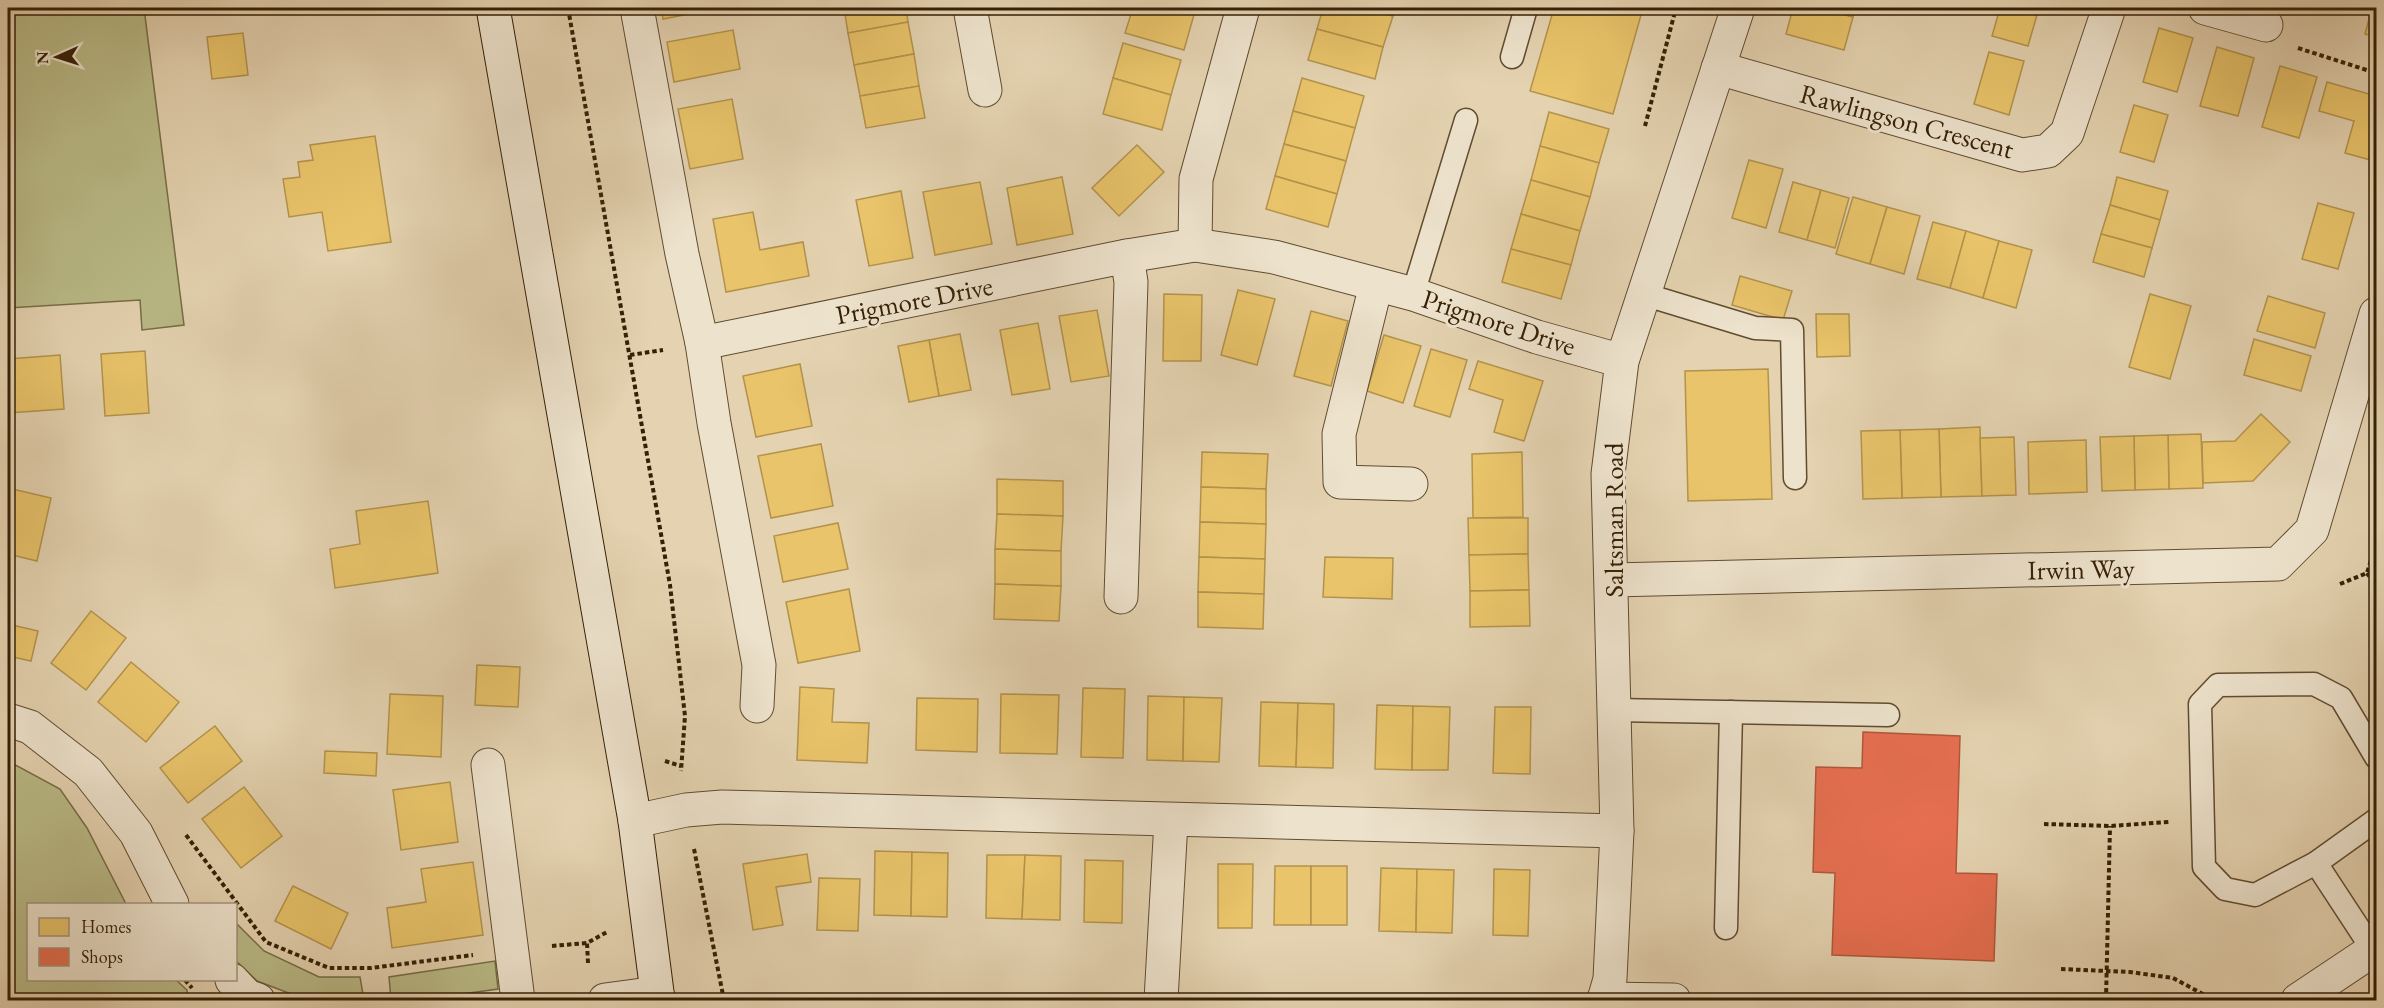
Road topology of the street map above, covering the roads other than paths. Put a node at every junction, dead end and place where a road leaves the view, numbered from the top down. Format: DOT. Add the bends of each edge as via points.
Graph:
graph roads {
  1 [pos="493,8"];
  2 [pos="637,8"];
  3 [pos="970,8"];
  4 [pos="1243,8"];
  5 [pos="1526,8"];
  6 [pos="1738,8"];
  7 [pos="2109,8"];
  8 [pos="2205,8"];
  9 [pos="2266,26"];
  10 [pos="1512,57"];
  11 [pos="1718,68"];
  12 [pos="985,90"];
  13 [pos="1466,120"];
  14 [pos="1196,245"];
  15 [pos="1127,256"];
  16 [pos="1377,285"];
  17 [pos="1413,294"];
  18 [pos="1643,294"];
  19 [pos="2376,314"];
  20 [pos="702,343"];
  21 [pos="1622,361"];
  22 [pos="1795,478"];
  23 [pos="1411,484"];
  24 [pos="1612,580"];
  25 [pos="1121,597"];
  26 [pos="757,706"];
  27 [pos="1614,710"];
  28 [pos="1731,712"];
  29 [pos="1888,715"];
  30 [pos="8,720"];
  31 [pos="2376,757"];
  32 [pos="488,765"];
  33 [pos="2376,820"];
  34 [pos="635,821"];
  35 [pos="1171,821"];
  36 [pos="1617,831"];
  37 [pos="2316,863"];
  38 [pos="171,903"];
  39 [pos="1726,928"];
  40 [pos="2375,949"];
  41 [pos="1606,993"];
  42 [pos="657,997"];
  43 [pos="2305,998"];
  44 [pos="518,1000"];
  45 [pos="605,1000"];
  46 [pos="1161,1000"];
  47 [pos="1674,1000"];
  1 -- 34 [label="street"];
  2 -- 20 [label="street"];
  3 -- 12 [label="street"];
  4 -- 14 [label="street" via="1196,180"];
  5 -- 10 [label="lane"];
  6 -- 11 [label="street, Saltsman Road"];
  7 -- 11 [label="street, Rawlingson Crescent" via="2067,133 2048,151 2022,155"];
  8 -- 9 [label="street"];
  11 -- 18 [label="street, Saltsman Road"];
  13 -- 17 [label="lane"];
  14 -- 15 [label="street, Prigmore Drive"];
  14 -- 16 [label="street, Prigmore Drive" via="1274,257"];
  15 -- 20 [label="street, Prigmore Drive"];
  15 -- 25 [label="street" via="1131,282"];
  16 -- 17 [label="street, Prigmore Drive"];
  16 -- 23 [label="street" via="1339,434 1340,482"];
  17 -- 21 [label="street, Prigmore Drive" via="1537,337"];
  18 -- 21 [label="street, Saltsman Road"];
  18 -- 22 [label="lane" via="1755,327 1792,330"];
  19 -- 24 [label="street, Irwin Way" via="2312,530 2278,564"];
  20 -- 26 [label="street" via="759,665"];
  21 -- 24 [label="street, Saltsman Road" via="1608,474"];
  24 -- 27 [label="street, Saltsman Road"];
  27 -- 28 [label="lane"];
  27 -- 36 [label="street, Saltsman Road"];
  28 -- 29 [label="lane"];
  28 -- 39 [label="lane"];
  30 -- 38 [label="street" via="30,727 88,772 136,833"];
  31 -- 37 [label="lane" via="2341,698 2314,684 2218,686 2200,704 2204,867 2225,890 2255,895"];
  32 -- 44 [label="street"];
  33 -- 37 [label="lane"];
  34 -- 35 [label="street" via="722,807"];
  34 -- 42 [label="street"];
  35 -- 36 [label="street"];
  35 -- 46 [label="street"];
  36 -- 41 [label="street, Saltsman Road"];
  37 -- 40 [label="lane"];
  40 -- 43 [label="street"];
  41 -- 47 [label="street"];
  42 -- 45 [label="street"];
}
